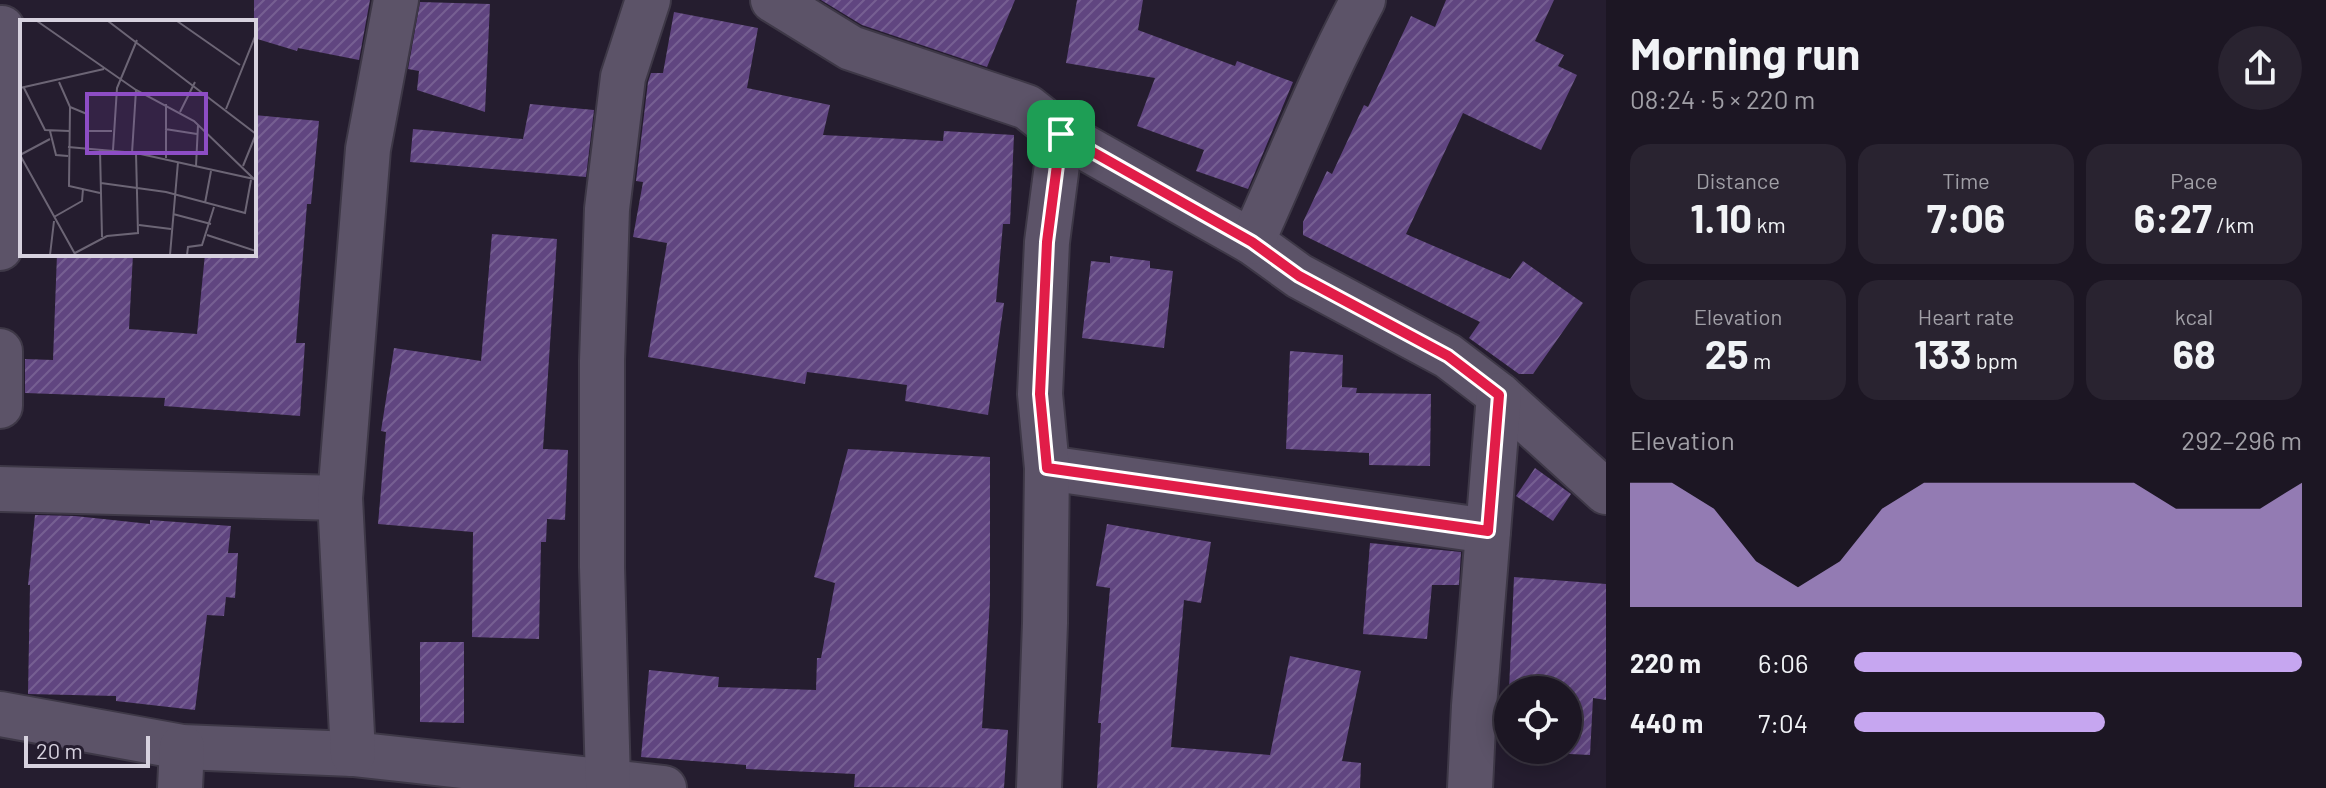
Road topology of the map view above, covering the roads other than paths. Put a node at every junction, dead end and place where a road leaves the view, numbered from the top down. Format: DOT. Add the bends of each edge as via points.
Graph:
graph roads {
  1 [pos="396,0"];
  2 [pos="648,0"];
  3 [pos="773,0"];
  4 [pos="1363,0"];
  5 [pos="2,28"];
  6 [pos="1061,134"];
  7 [pos="1252,242"];
  8 [pos="0,248"];
  9 [pos="0,351"];
  10 [pos="1499,395"];
  11 [pos="0,406"];
  12 [pos="1047,468"];
  13 [pos="0,489"];
  14 [pos="1606,492"];
  15 [pos="340,498"];
  16 [pos="1488,531"];
  17 [pos="0,714"];
  18 [pos="353,754"];
  19 [pos="181,768"];
  20 [pos="608,782"];
  21 [pos="660,788"];
  22 [pos="1039,788"];
  23 [pos="1470,788"];
  1 -- 15 [label="street" via="368,149"];
  2 -- 20 [label="street" via="623,77 607,209 602,567"];
  3 -- 6 [label="street" via="851,48 1027,107"];
  4 -- 7 [label="street"];
  5 -- 8 [label="street"];
  6 -- 7 [label="street"];
  6 -- 12 [label="street" via="1047,242 1040,394"];
  7 -- 10 [label="street" via="1299,276 1448,356"];
  9 -- 11 [label="street"];
  10 -- 14 [label="street"];
  10 -- 16 [label="street"];
  12 -- 16 [label="street"];
  12 -- 22 [label="street"];
  13 -- 15 [label="street"];
  15 -- 18 [label="street"];
  16 -- 23 [label="street"];
  17 -- 19 [label="street"];
  18 -- 19 [label="street"];
  18 -- 20 [label="street"];
  20 -- 21 [label="street"];
}
